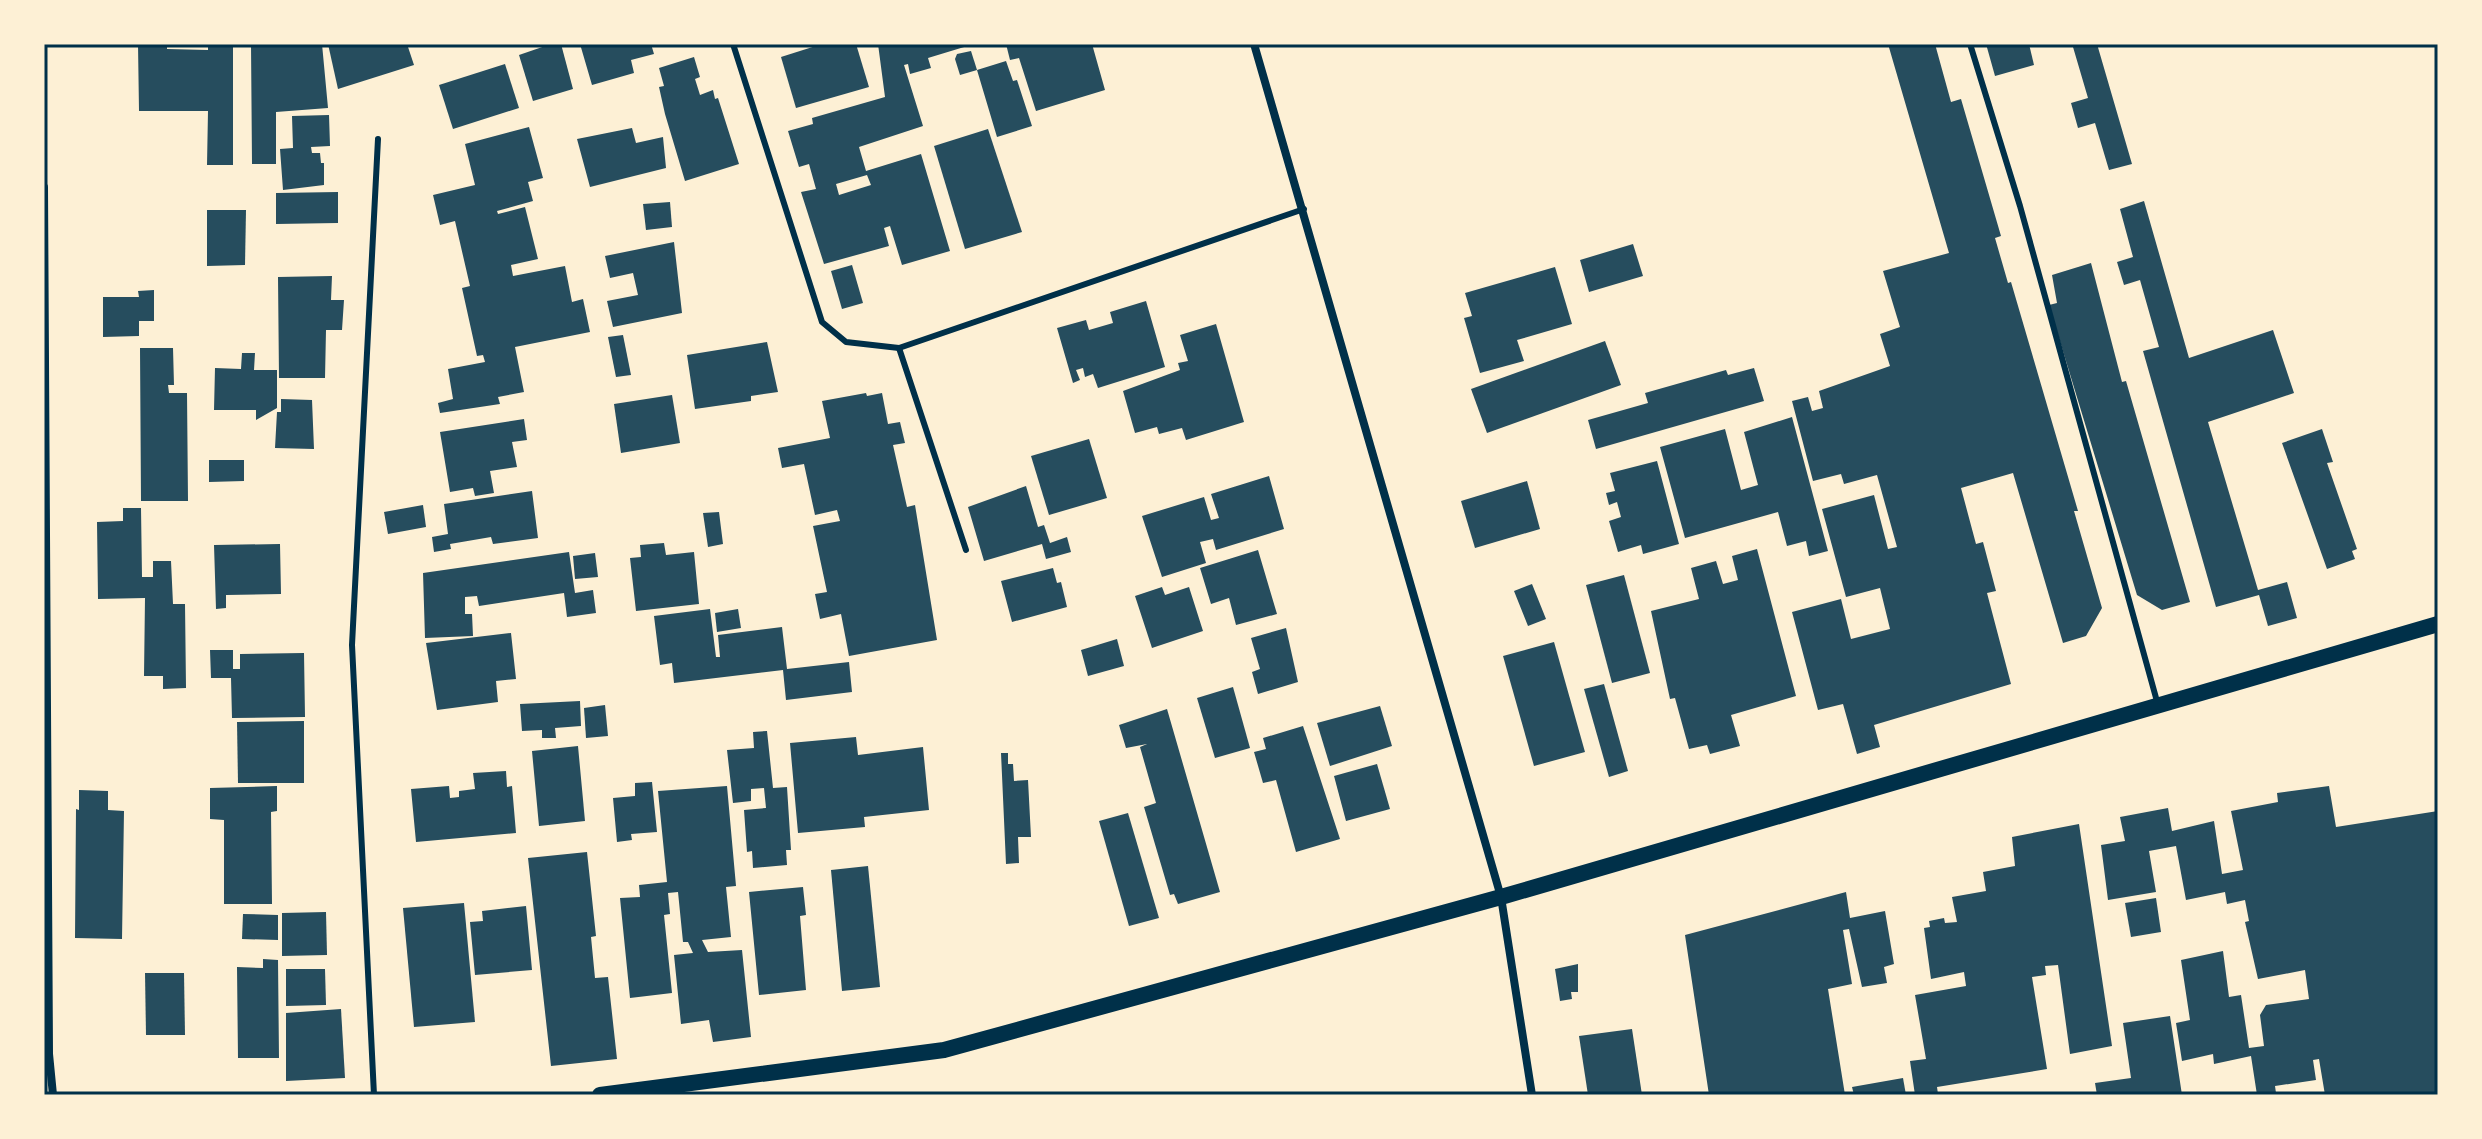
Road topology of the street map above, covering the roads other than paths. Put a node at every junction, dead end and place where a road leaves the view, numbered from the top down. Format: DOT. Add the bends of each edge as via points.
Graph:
graph roads {
  1 [pos="733,44"];
  2 [pos="1254,44"];
  3 [pos="1970,44"];
  4 [pos="378,139"];
  5 [pos="44,187"];
  6 [pos="1304,209"];
  7 [pos="899,348"];
  8 [pos="966,550"];
  9 [pos="2438,624"];
  10 [pos="2158,705"];
  11 [pos="1501,897"];
  12 [pos="53,1095"];
  13 [pos="374,1095"];
  14 [pos="600,1095"];
  15 [pos="1532,1095"];
  1 -- 7 [label="lane" via="822,322 846,342"];
  2 -- 6 [label="street"];
  3 -- 10 [label="lane"];
  4 -- 13 [label="lane" via="352,645"];
  5 -- 12 [label="street"];
  6 -- 7 [label="lane"];
  6 -- 11 [label="street"];
  7 -- 8 [label="lane"];
  9 -- 10 [label="main road"];
  10 -- 11 [label="main road"];
  11 -- 14 [label="main road" via="944,1050"];
  11 -- 15 [label="street"];
}
